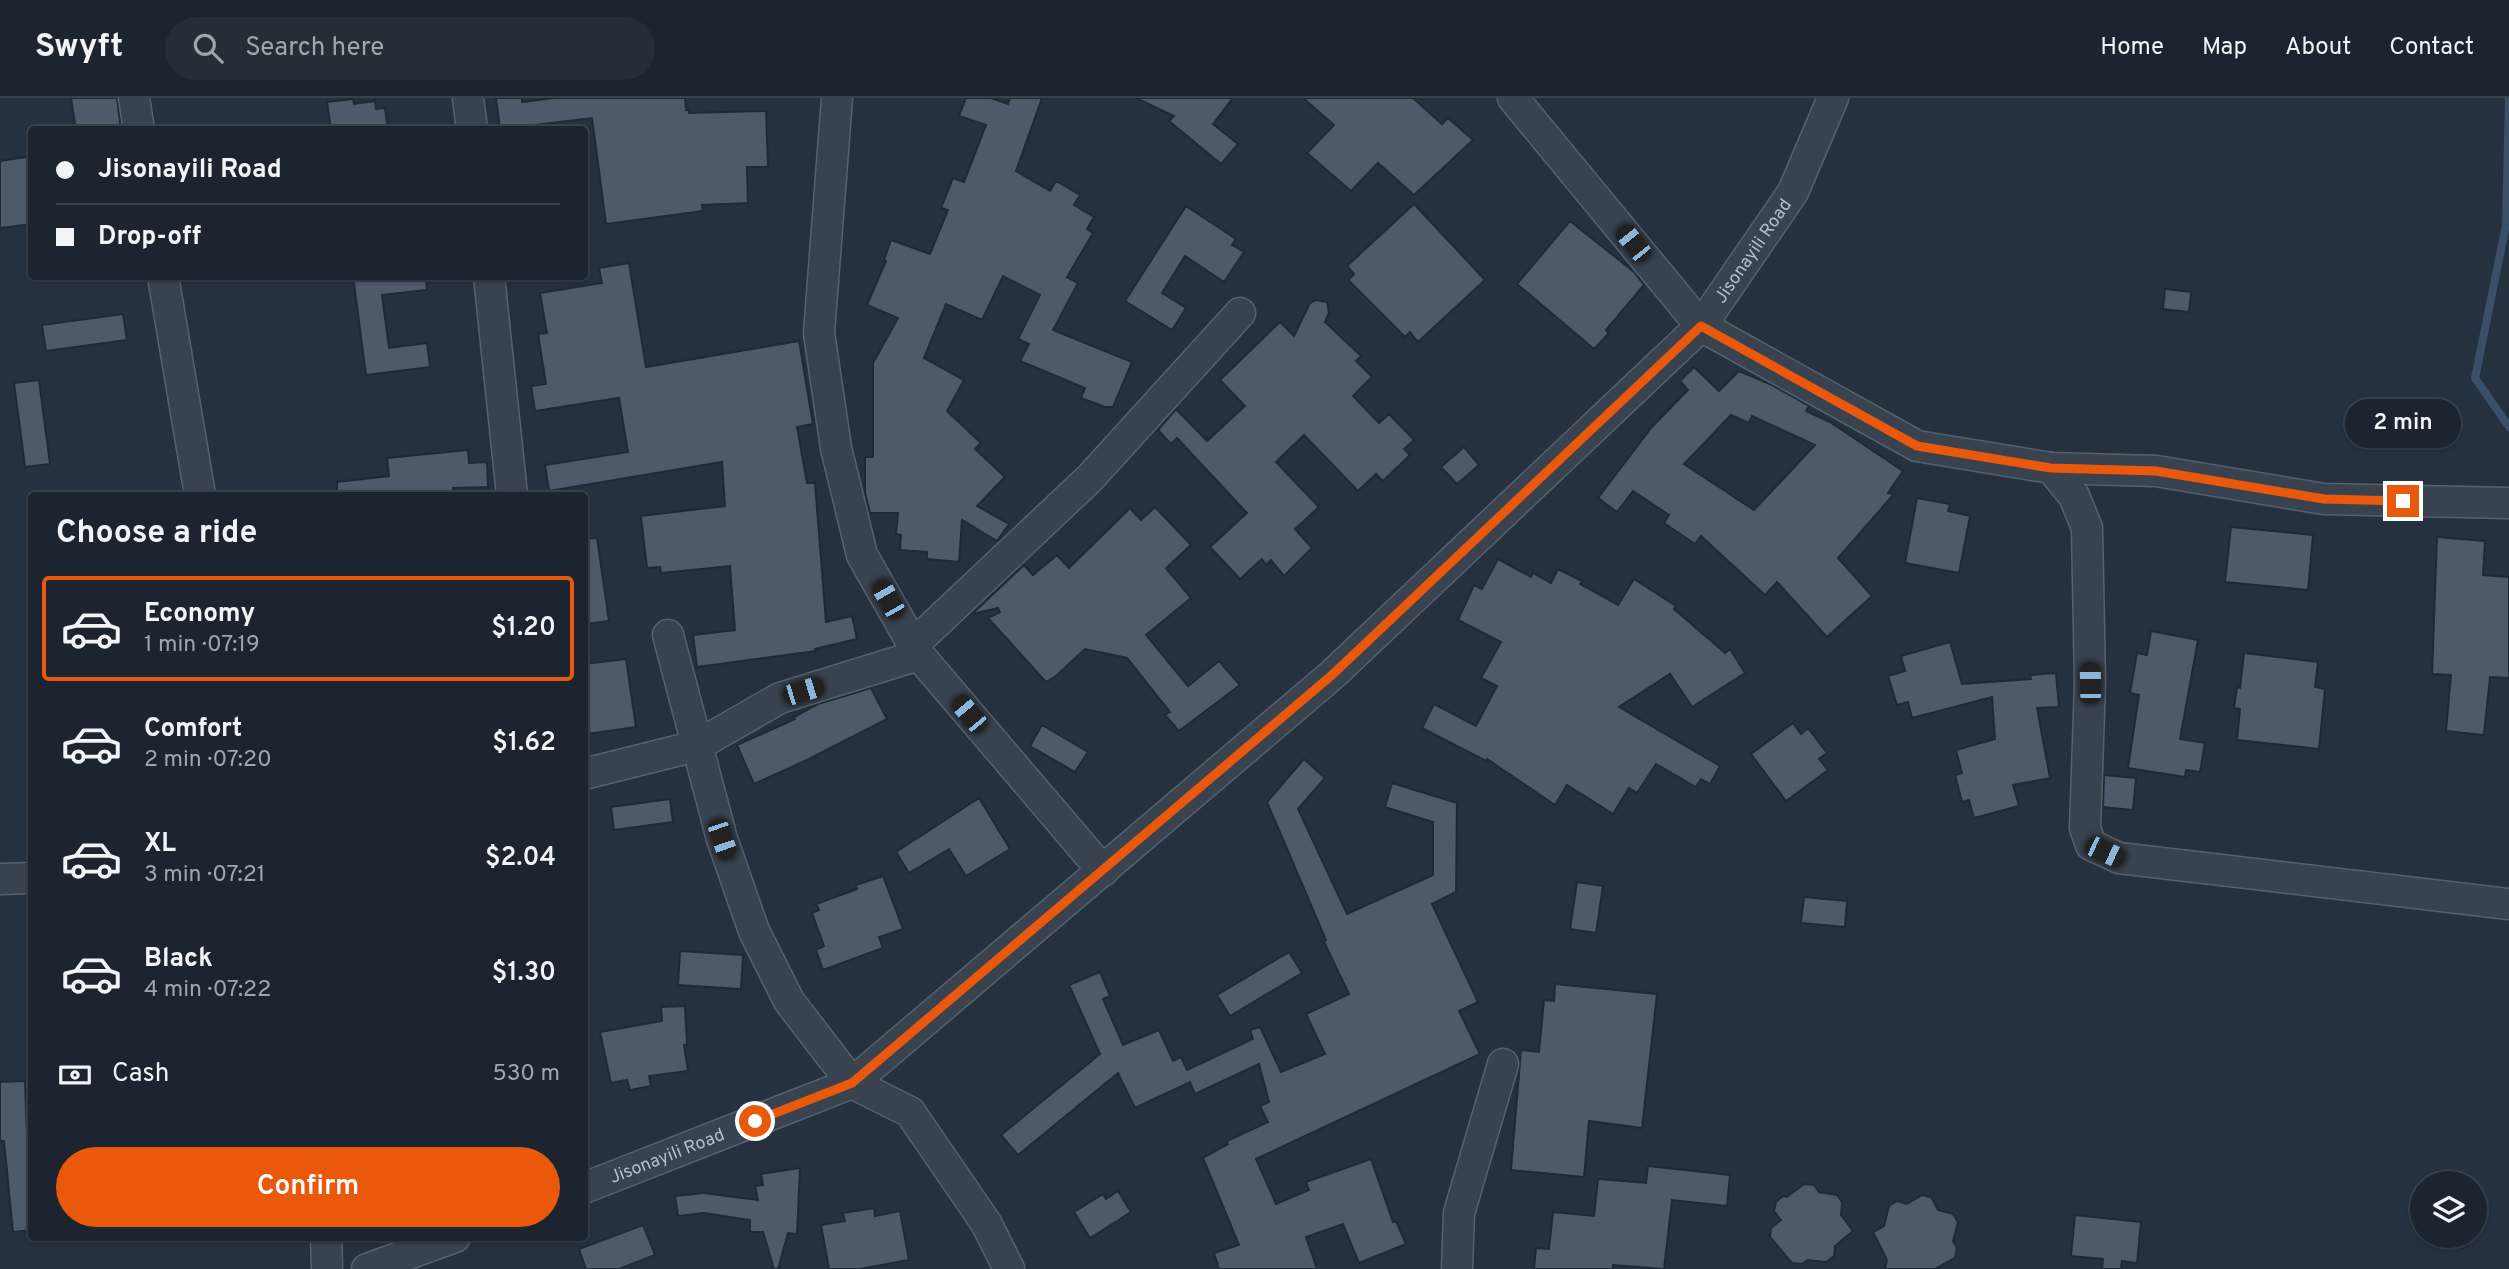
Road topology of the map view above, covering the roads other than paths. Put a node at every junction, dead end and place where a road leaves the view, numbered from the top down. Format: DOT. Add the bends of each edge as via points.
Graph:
graph roads {
  1 [pos="134,98"];
  2 [pos="468,98"];
  3 [pos="838,98"];
  4 [pos="1513,98"];
  5 [pos="1833,98"];
  6 [pos="138,126"];
  7 [pos="472,126"];
  8 [pos="164,280"];
  9 [pos="489,280"];
  10 [pos="1240,313"];
  11 [pos="1701,326"];
  12 [pos="2051,468"];
  13 [pos="199,492"];
  14 [pos="512,492"];
  15 [pos="2509,503"];
  16 [pos="668,635"];
  17 [pos="916,649"];
  18 [pos="696,746"];
  19 [pos="588,773"];
  20 [pos="1103,871"];
  21 [pos="28,878"];
  22 [pos="0,879"];
  23 [pos="2509,904"];
  24 [pos="1503,1064"];
  25 [pos="852,1083"];
  26 [pos="588,1186"];
  27 [pos="326,1241"];
  28 [pos="444,1241"];
  29 [pos="327,1269"];
  30 [pos="367,1269"];
  31 [pos="1009,1269"];
  32 [pos="1457,1269"];
  1 -- 6 [label="street"];
  2 -- 7 [label="street"];
  3 -- 17 [label="street" via="819,334 836,448 862,555"];
  4 -- 11 [label="street"];
  5 -- 11 [label="street, Jisonayili Road" via="1793,192"];
  8 -- 13 [label="street"];
  9 -- 14 [label="street"];
  10 -- 17 [label="street" via="1090,478"];
  11 -- 12 [label="street" via="1917,446"];
  11 -- 20 [label="street, Jisonayili Road" via="1332,675"];
  12 -- 15 [label="street" via="2156,471 2324,499"];
  12 -- 23 [label="street" via="2074,496 2087,528 2090,683 2085,828 2091,845 2119,859"];
  16 -- 18 [label="street"];
  17 -- 18 [label="street" via="780,698"];
  17 -- 20 [label="street"];
  18 -- 19 [label="street"];
  18 -- 25 [label="street" via="754,931 789,1001"];
  20 -- 25 [label="street, Jisonayili Road"];
  21 -- 22 [label="street"];
  24 -- 32 [label="street" via="1460,1213"];
  25 -- 26 [label="street, Jisonayili Road"];
  25 -- 31 [label="street" via="910,1112 986,1223"];
  27 -- 29 [label="street"];
  28 -- 30 [label="street"];
}
